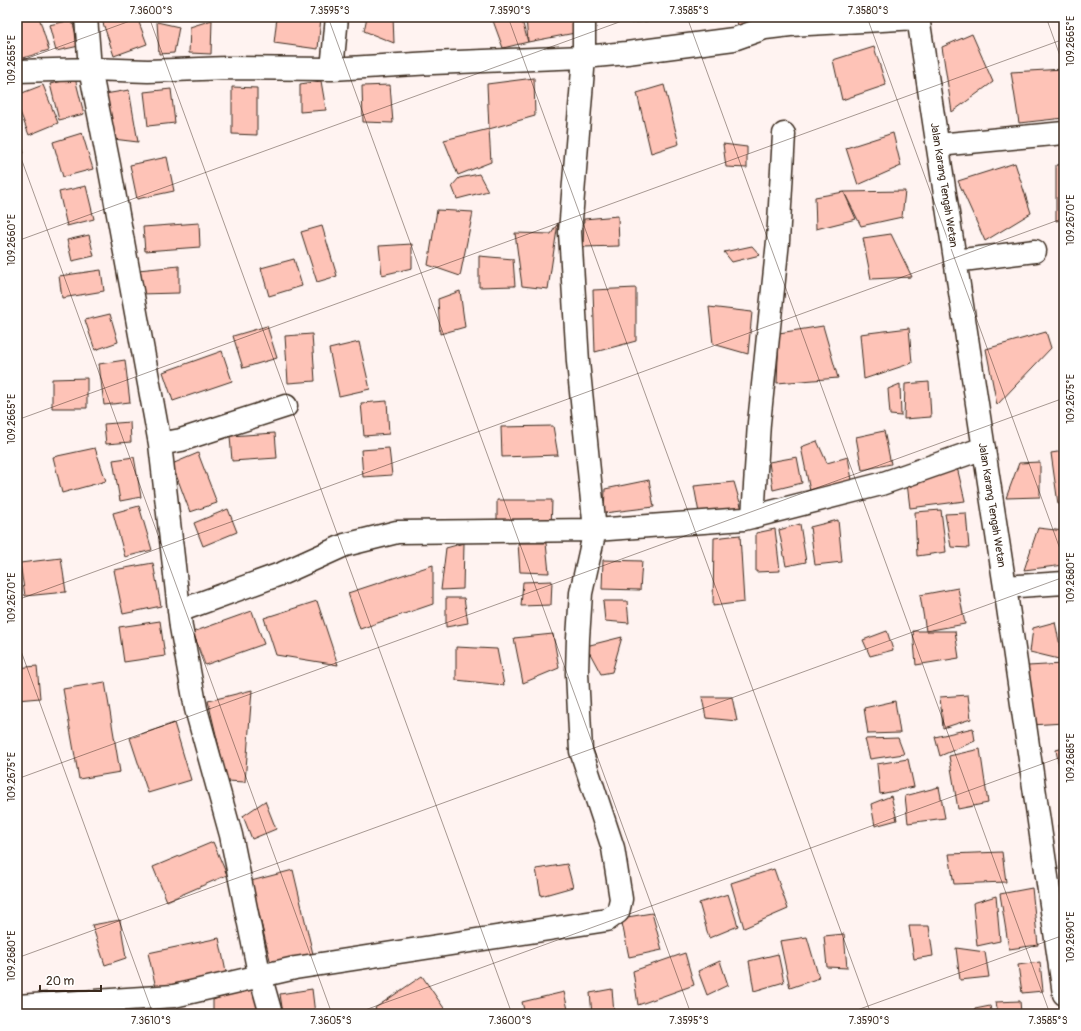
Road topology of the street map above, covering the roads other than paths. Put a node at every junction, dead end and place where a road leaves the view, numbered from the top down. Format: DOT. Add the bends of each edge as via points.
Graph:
graph roads {
  1 [pos="86,17"];
  2 [pos="337,17"];
  3 [pos="584,17"];
  4 [pos="918,17"];
  5 [pos="584,57"];
  6 [pos="90,68"];
  7 [pos="332,68"];
  8 [pos="17,71"];
  9 [pos="1064,133"];
  10 [pos="784,134"];
  11 [pos="938,145"];
  12 [pos="1035,251"];
  13 [pos="955,261"];
  14 [pos="286,406"];
  15 [pos="160,444"];
  16 [pos="984,448"];
  17 [pos="753,517"];
  18 [pos="595,530"];
  19 [pos="1064,583"];
  20 [pos="1005,587"];
  21 [pos="179,610"];
  22 [pos="1054,860"];
  23 [pos="260,976"];
  24 [pos="1064,994"];
  25 [pos="17,1006"];
  26 [pos="271,1014"];
  1 -- 6 [label="street"];
  2 -- 7 [label="street"];
  3 -- 5 [label="street"];
  4 -- 5 [label="street" via="790,25 765,28 734,38"];
  4 -- 11 [label="street, Jalan Karang Tengah Wetan"];
  5 -- 7 [label="street"];
  5 -- 18 [label="street" via="570,232 578,362"];
  6 -- 7 [label="street" via="148,71"];
  6 -- 8 [label="street"];
  6 -- 15 [label="street"];
  9 -- 11 [label="street"];
  10 -- 17 [label="street" via="778,241 759,423"];
  11 -- 13 [label="street, Jalan Karang Tengah Wetan"];
  12 -- 13 [label="street"];
  13 -- 16 [label="street, Jalan Karang Tengah Wetan"];
  14 -- 15 [label="street" via="181,440"];
  15 -- 21 [label="street"];
  16 -- 17 [label="street" via="881,484"];
  16 -- 20 [label="street, Jalan Karang Tengah Wetan"];
  17 -- 18 [label="street" via="744,520"];
  18 -- 21 [label="street" via="397,532 345,545 283,573"];
  18 -- 23 [label="street" via="581,593 578,638 581,751 613,848 621,899 618,912 607,920 296,968"];
  19 -- 20 [label="street"];
  20 -- 22 [label="street, Jalan Karang Tengah Wetan"];
  21 -- 23 [label="street" via="196,709 231,835"];
  22 -- 24 [label="street, Jalan Karang Tengah Wetan"];
  23 -- 25 [label="street" via="174,996"];
  23 -- 26 [label="street"];
}
